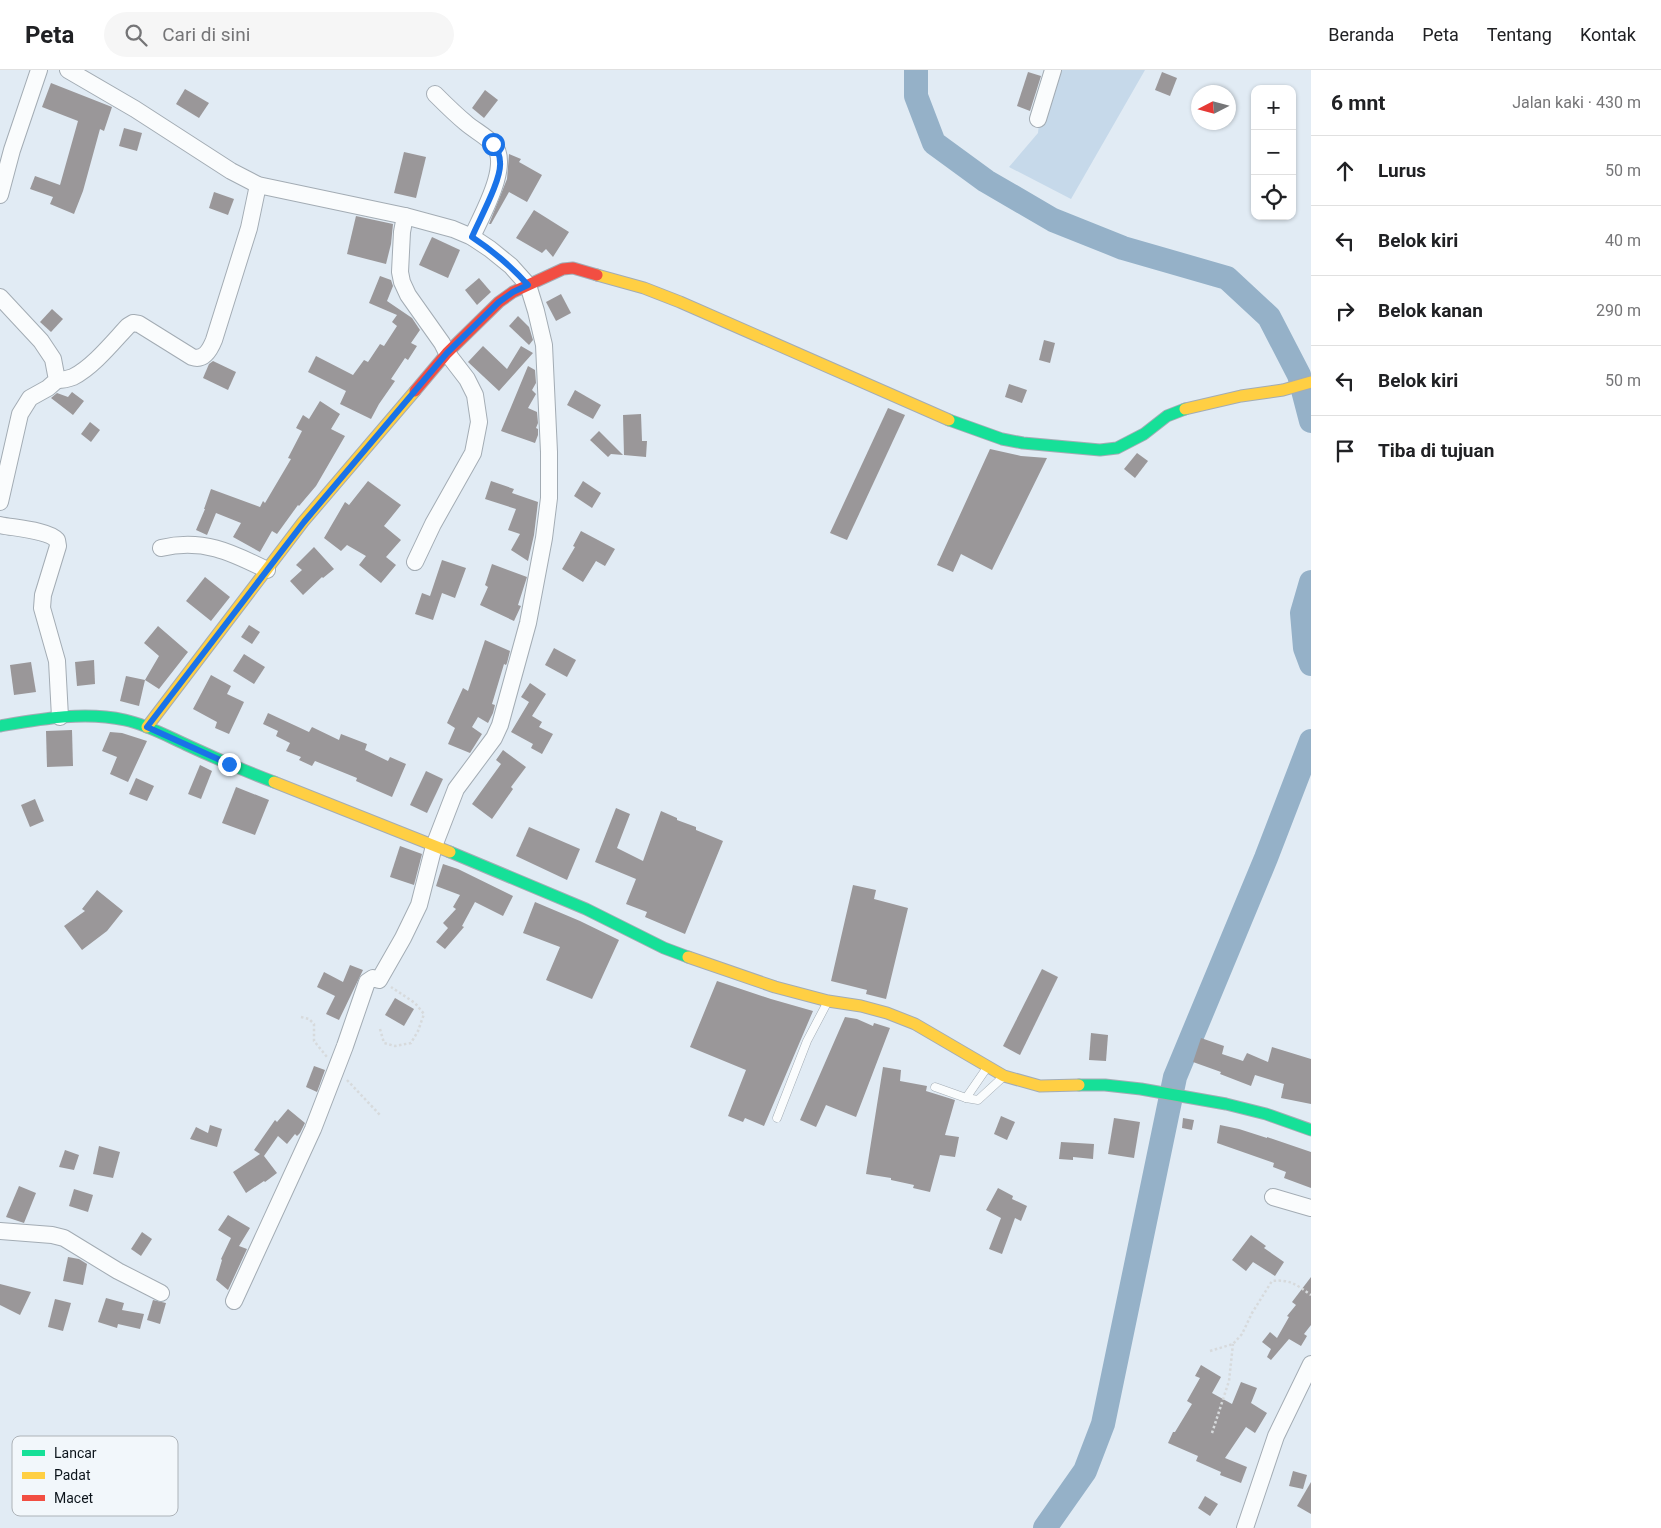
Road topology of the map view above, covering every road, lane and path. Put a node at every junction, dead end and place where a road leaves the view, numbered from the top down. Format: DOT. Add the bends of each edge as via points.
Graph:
graph roads {
  1 [pos="38,70"];
  2 [pos="68,70"];
  3 [pos="1053,70"];
  4 [pos="435,94"];
  5 [pos="1038,119"];
  6 [pos="258,185"];
  7 [pos="0,194"];
  8 [pos="405,216"];
  9 [pos="472,237"];
  10 [pos="528,285"];
  11 [pos="0,297"];
  12 [pos="447,353"];
  13 [pos="57,380"];
  14 [pos="1311,382"];
  15 [pos="0,502"];
  16 [pos="0,525"];
  17 [pos="161,548"];
  18 [pos="415,562"];
  19 [pos="267,570"];
  20 [pos="60,717"];
  21 [pos="0,726"];
  22 [pos="147,727"];
  23 [pos="434,846"];
  24 [pos="379,980"];
  25 [pos="828,1001"];
  26 [pos="380,1029"];
  27 [pos="989,1066"];
  28 [pos="1004,1076"];
  29 [pos="935,1087"];
  30 [pos="966,1098"];
  31 [pos="778,1118"];
  32 [pos="1311,1130"];
  33 [pos="1274,1197"];
  34 [pos="1311,1208"];
  35 [pos="0,1231"];
  36 [pos="161,1293"];
  37 [pos="1311,1295"];
  38 [pos="234,1300"];
  39 [pos="1233,1344"];
  40 [pos="1210,1351"];
  41 [pos="1311,1364"];
  42 [pos="1212,1433"];
  43 [pos="1248,1526"];
  1 -- 7 [label="street"];
  2 -- 6 [label="street"];
  3 -- 5 [label="street"];
  4 -- 9 [label="street" via="497,149 500,162 495,185"];
  6 -- 8 [label="street"];
  6 -- 13 [label="street" via="250,228 211,348 204,357 196,359 133,323 77,374"];
  8 -- 9 [label="street"];
  8 -- 12 [label="street" via="402,282"];
  9 -- 10 [label="street" via="511,266"];
  10 -- 12 [label="street" via="499,302"];
  10 -- 14 [label="street" via="573,268 644,288 941,417 1002,439 1023,443 1100,450 1117,448 1144,434 1167,416 1192,406"];
  10 -- 23 [label="street" via="544,345 550,477 544,538 528,623 500,725 456,789"];
  11 -- 13 [label="street" via="41,341 53,359"];
  12 -- 18 [label="street" via="475,395 478,436 473,453"];
  12 -- 19 [label="street"];
  13 -- 15 [label="street" via="30,398 20,414"];
  16 -- 20 [label="street" via="52,535 57,540 42,608 56,661"];
  17 -- 19 [label="street" via="176,545 217,548"];
  19 -- 22 [label="street"];
  20 -- 21 [label="street"];
  20 -- 22 [label="street" via="107,717"];
  22 -- 23 [label="street" via="229,764"];
  23 -- 24 [label="street" via="419,905"];
  23 -- 25 [label="street" via="608,919 664,948 775,987"];
  24 -- 26 [label="path" via="416,1003 424,1014 411,1043 395,1046 384,1043"];
  24 -- 38 [label="street" via="373,978 367,982 314,1129"];
  25 -- 27 [label="street" via="861,1006 915,1024"];
  25 -- 31 [label="lane" via="807,1040"];
  27 -- 28 [label="street"];
  27 -- 30 [label="lane"];
  28 -- 30 [label="lane" via="978,1100"];
  28 -- 32 [label="street" via="1040,1086 1105,1085 1141,1089 1226,1104"];
  29 -- 30 [label="lane"];
  33 -- 34 [label="street"];
  35 -- 36 [label="street" via="64,1238"];
  37 -- 39 [label="path" via="1285,1280 1272,1281"];
  39 -- 40 [label="path"];
  39 -- 42 [label="path" via="1229,1381"];
  41 -- 43 [label="street" via="1276,1436"];
}
